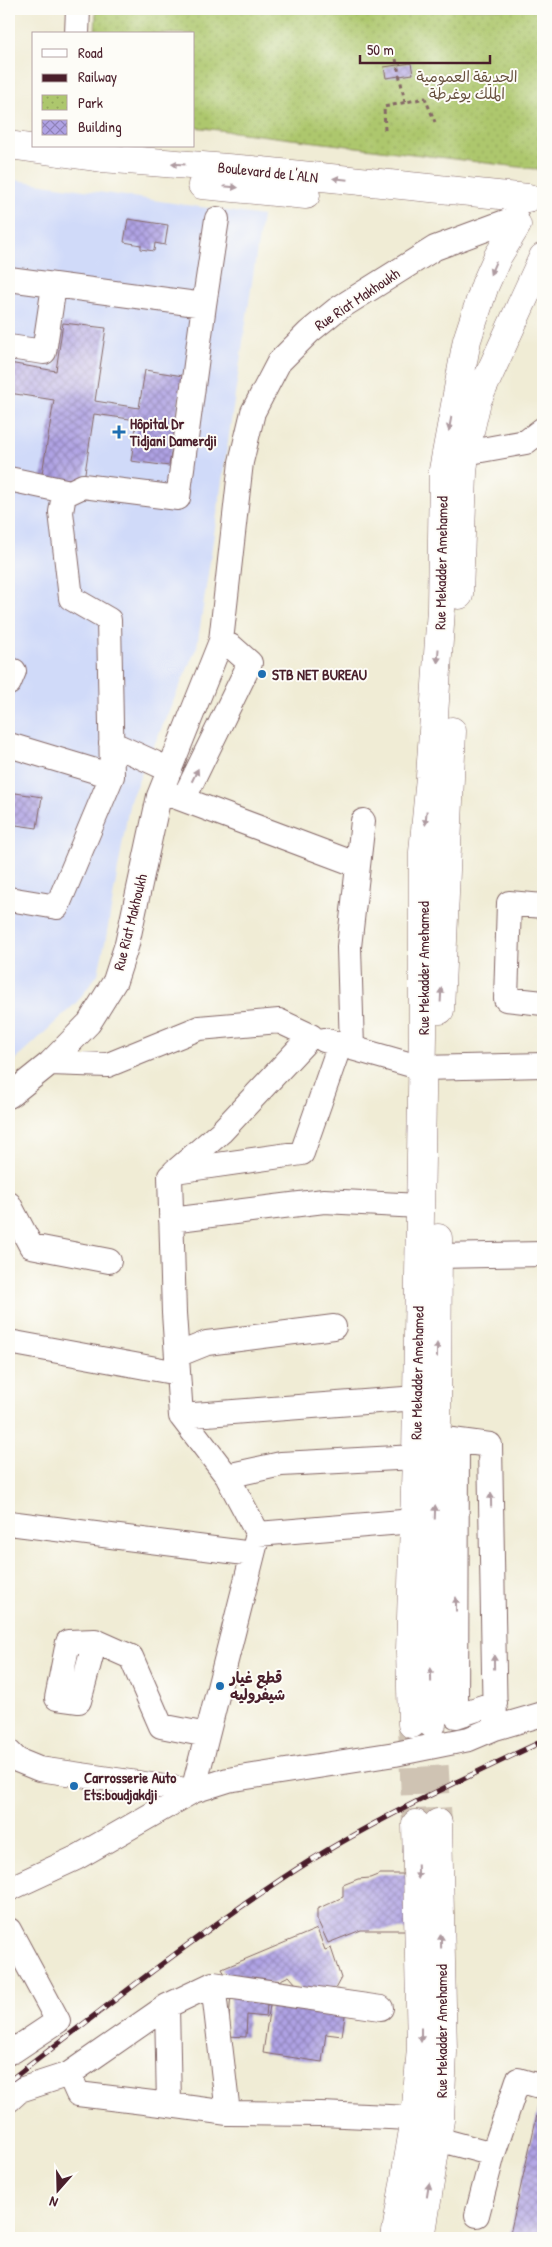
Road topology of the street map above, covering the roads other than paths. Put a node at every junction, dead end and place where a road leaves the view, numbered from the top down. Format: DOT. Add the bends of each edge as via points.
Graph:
graph roads {
  1 [pos="78,9"];
  2 [pos="77,32"];
  3 [pos="9,145"];
  4 [pos="67,156"];
  5 [pos="9,163"];
  6 [pos="524,209"];
  7 [pos="217,219"];
  8 [pos="543,242"];
  9 [pos="543,257"];
  10 [pos="9,279"];
  11 [pos="54,286"];
  12 [pos="204,305"];
  13 [pos="9,347"];
  14 [pos="543,429"];
  15 [pos="464,453"];
  16 [pos="9,480"];
  17 [pos="70,492"];
  18 [pos="221,641"];
  19 [pos="194,711"];
  20 [pos="221,722"];
  21 [pos="111,743"];
  22 [pos="9,745"];
  23 [pos="170,770"];
  24 [pos="112,776"];
  25 [pos="166,796"];
  26 [pos="363,821"];
  27 [pos="358,865"];
  28 [pos="9,899"];
  29 [pos="543,906"];
  30 [pos="543,1002"];
  31 [pos="311,1036"];
  32 [pos="346,1046"];
  33 [pos="50,1063"];
  34 [pos="543,1065"];
  35 [pos="431,1068"];
  36 [pos="9,1096"];
  37 [pos="175,1171"];
  38 [pos="9,1204"];
  39 [pos="419,1206"];
  40 [pos="171,1220"];
  41 [pos="543,1254"];
  42 [pos="437,1256"];
  43 [pos="109,1261"];
  44 [pos="334,1327"];
  45 [pos="9,1342"];
  46 [pos="178,1364"];
  47 [pos="416,1398"];
  48 [pos="181,1416"];
  49 [pos="447,1439"];
  50 [pos="416,1457"];
  51 [pos="228,1476"];
  52 [pos="414,1521"];
  53 [pos="9,1523"];
  54 [pos="256,1544"];
  55 [pos="95,1641"];
  56 [pos="494,1703"];
  57 [pos="543,1714"];
  58 [pos="495,1728"];
  59 [pos="207,1735"];
  60 [pos="9,1752"];
  61 [pos="193,1791"];
  62 [pos="427,1823"];
  63 [pos="9,1889"];
  64 [pos="9,1930"];
  65 [pos="213,1984"];
  66 [pos="167,2006"];
  67 [pos="381,2008"];
  68 [pos="9,2046"];
  69 [pos="69,2074"];
  70 [pos="543,2087"];
  71 [pos="9,2100"];
  72 [pos="170,2105"];
  73 [pos="228,2113"];
  74 [pos="431,2125"];
  75 [pos="493,2154"];
  76 [pos="477,2215"];
  77 [pos="395,2238"];
  78 [pos="421,2238"];
  1 -- 2 [label="street"];
  3 -- 4 [label="main road, Boulevard de L'ALN"];
  4 -- 5 [label="main road, Boulevard de L'ALN"];
  4 -- 6 [label="main road, Boulevard de L'ALN" via="252,170"];
  6 -- 8 [label="main road" via="524,237"];
  6 -- 18 [label="street, Rue Riat Makhoukh" via="435,248 336,310 308,332 279,362 253,412 241,462"];
  6 -- 35 [label="main road, Rue Mekadder Amehamed, one-way" via="495,263 467,340 443,470 441,609 423,852"];
  7 -- 12 [label="street"];
  9 -- 15 [label="main road, Rue Mekadder Amehamed" via="477,401"];
  10 -- 11 [label="street"];
  11 -- 12 [label="street"];
  11 -- 13 [label="street" via="44,352"];
  12 -- 17 [label="street" via="178,498 83,486"];
  14 -- 15 [label="street" via="526,442"];
  35 -- 15 [label="main road, Rue Mekadder Amehamed, one-way" via="440,1007"];
  16 -- 17 [label="street"];
  17 -- 21 [label="street" via="64,495 61,512 71,598 109,620"];
  18 -- 19 [label="street, Rue Riat Makhoukh"];
  18 -- 20 [label="street" via="250,664"];
  19 -- 20 [label="street"];
  19 -- 23 [label="street, Rue Riat Makhoukh"];
  25 -- 20 [label="street, one-way" via="186,796"];
  21 -- 23 [label="street"];
  21 -- 24 [label="street"];
  22 -- 24 [label="street"];
  23 -- 25 [label="street, Rue Riat Makhoukh"];
  24 -- 28 [label="street" via="57,907"];
  25 -- 27 [label="street"];
  25 -- 33 [label="street, Rue Riat Makhoukh" via="115,982 89,1023"];
  26 -- 27 [label="street"];
  27 -- 32 [label="street" via="349,946"];
  29 -- 30 [label="street" via="509,903 506,999"];
  31 -- 32 [label="street"];
  31 -- 33 [label="street" via="279,1021 199,1028 108,1066"];
  31 -- 37 [label="street" via="221,1132"];
  32 -- 35 [label="street"];
  32 -- 37 [label="street" via="302,1153"];
  33 -- 36 [label="street, Rue Riat Makhoukh"];
  34 -- 35 [label="street"];
  35 -- 39 [label="main road, Rue Mekadder Amehamed"];
  35 -- 42 [label="main road, Rue Mekadder Amehamed"];
  37 -- 40 [label="street" via="170,1176"];
  38 -- 43 [label="street" via="31,1246"];
  39 -- 40 [label="street" via="324,1201"];
  39 -- 47 [label="main road, Rue Mekadder Amehamed"];
  40 -- 46 [label="street"];
  41 -- 42 [label="street"];
  49 -- 42 [label="main road, Rue Mekadder Amehamed, one-way"];
  44 -- 46 [label="street" via="207,1343"];
  45 -- 46 [label="street"];
  46 -- 48 [label="street"];
  47 -- 48 [label="street"];
  47 -- 50 [label="main road, Rue Mekadder Amehamed"];
  48 -- 51 [label="street"];
  52 -- 49 [label="main road, Rue Mekadder Amehamed, one-way" via="410,1651 422,1724"];
  56 -- 49 [label="street, one-way" via="490,1446"];
  56 -- 49 [label="street, one-way" via="456,1716"];
  50 -- 51 [label="street" via="281,1464"];
  50 -- 52 [label="main road, Rue Mekadder Amehamed"];
  51 -- 54 [label="street"];
  52 -- 54 [label="street"];
  53 -- 54 [label="street"];
  54 -- 59 [label="street"];
  55 -- 59 [label="street" via="131,1657 161,1726"];
  56 -- 58 [label="street"];
  57 -- 58 [label="street"];
  58 -- 61 [label="street" via="469,1739 228,1780"];
  59 -- 61 [label="street"];
  60 -- 61 [label="street" via="17,1760 39,1769"];
  61 -- 63 [label="street" via="76,1858"];
  62 -- 74 [label="main road, Rue Mekadder Amehamed" via="443,2052"];
  64 -- 68 [label="street" via="58,2021 13,2051"];
  65 -- 66 [label="street"];
  65 -- 67 [label="street"];
  65 -- 73 [label="street"];
  66 -- 69 [label="street"];
  66 -- 72 [label="street"];
  69 -- 71 [label="street" via="20,2090"];
  69 -- 72 [label="street" via="78,2094"];
  70 -- 75 [label="street" via="518,2080"];
  72 -- 73 [label="street"];
  73 -- 74 [label="street" via="321,2114"];
  74 -- 75 [label="street"];
  74 -- 77 [label="main road, Rue Mekadder Amehamed"];
  78 -- 74 [label="main road, Rue Mekadder Amehamed, one-way"];
  75 -- 76 [label="street"];
}
